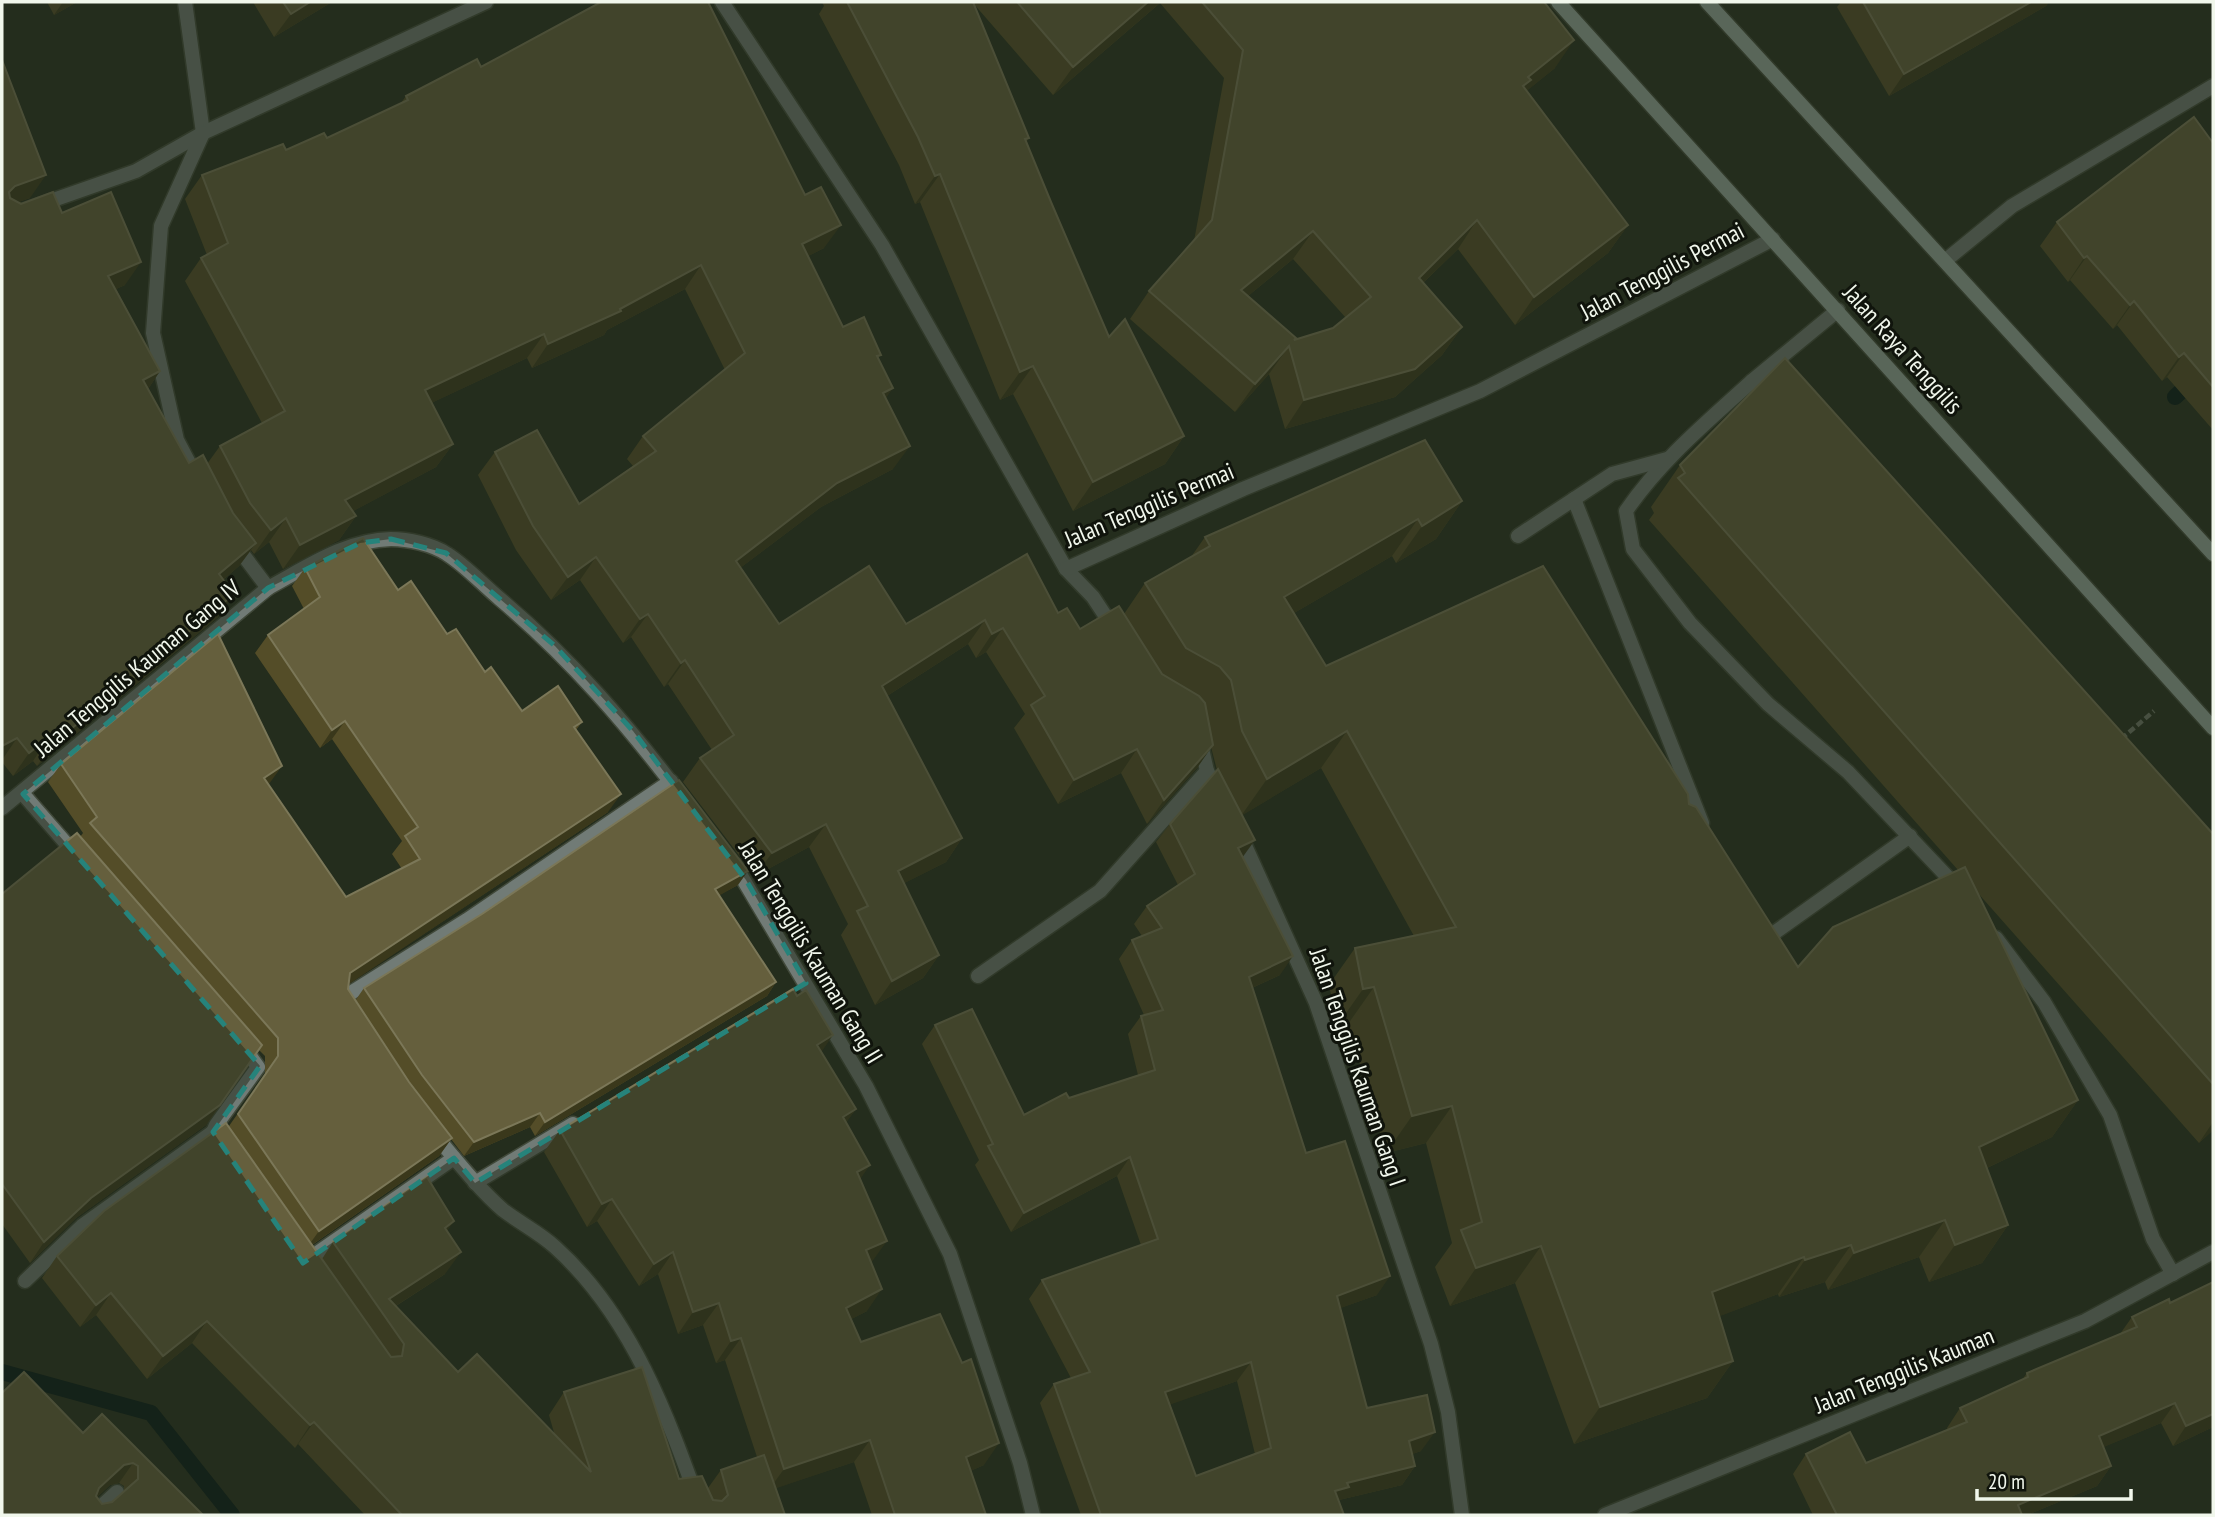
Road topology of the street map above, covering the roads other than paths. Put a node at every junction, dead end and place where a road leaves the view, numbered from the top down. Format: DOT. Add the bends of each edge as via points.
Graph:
graph roads {
  1 [pos="185,2"];
  2 [pos="486,2"];
  3 [pos="722,2"];
  4 [pos="1558,2"];
  5 [pos="1707,2"];
  6 [pos="2213,86"];
  7 [pos="203,133"];
  8 [pos="2,218"];
  9 [pos="1773,239"];
  10 [pos="1946,260"];
  11 [pos="1838,310"];
  12 [pos="1752,381"];
  13 [pos="1771,402"];
  14 [pos="1668,458"];
  15 [pos="207,497"];
  16 [pos="1574,499"];
  17 [pos="225,532"];
  18 [pos="1518,536"];
  19 [pos="2213,554"];
  20 [pos="1066,569"];
  21 [pos="268,589"];
  22 [pos="1126,646"];
  23 [pos="1196,723"];
  24 [pos="2213,728"];
  25 [pos="1207,771"];
  26 [pos="671,781"];
  27 [pos="23,794"];
  28 [pos="2,808"];
  29 [pos="695,814"];
  30 [pos="1701,831"];
  31 [pos="1910,836"];
  32 [pos="720,847"];
  33 [pos="86,866"];
  34 [pos="1965,897"];
  35 [pos="1989,929"];
  36 [pos="1747,937"];
  37 [pos="978,976"];
  38 [pos="358,1025"];
  39 [pos="230,1031"];
  40 [pos="591,1113"];
  41 [pos="428,1127"];
  42 [pos="213,1132"];
  43 [pos="454,1158"];
  44 [pos="232,1160"];
  45 [pos="475,1183"];
  46 [pos="2213,1252"];
  47 [pos="303,1263"];
  48 [pos="2173,1274"];
  49 [pos="25,1282"];
  50 [pos="117,1492"];
  51 [pos="92,1515"];
  52 [pos="703,1515"];
  53 [pos="1033,1515"];
  54 [pos="1462,1515"];
  55 [pos="1605,1515"];
  1 -- 7 [label="street"];
  2 -- 7 [label="street"];
  3 -- 20 [label="street, Jalan Tenggilis Permai" via="882,245"];
  4 -- 9 [label="main road, Jalan Raya Tenggilis"];
  5 -- 10 [label="main road"];
  6 -- 10 [label="street" via="2012,206"];
  7 -- 8 [label="street" via="136,171"];
  7 -- 15 [label="street" via="161,226 153,333 177,440"];
  9 -- 11 [label="main road, Jalan Raya Tenggilis"];
  9 -- 20 [label="street, Jalan Tenggilis Permai" via="1480,391 1243,489"];
  10 -- 19 [label="main road"];
  11 -- 12 [label="street"];
  11 -- 24 [label="main road, Jalan Raya Tenggilis"];
  12 -- 13 [label="street"];
  12 -- 14 [label="street"];
  14 -- 16 [label="street" via="1612,474"];
  14 -- 31 [label="street" via="1626,510 1633,549 1690,623"];
  16 -- 18 [label="street"];
  16 -- 30 [label="street"];
  17 -- 21 [label="street"];
  20 -- 22 [label="street" via="1093,597"];
  21 -- 26 [label="street" via="337,551 360,544 391,539 446,553 555,646 633,731"];
  21 -- 27 [label="street, Jalan Tenggilis Kauman Gang IV"];
  23 -- 25 [label="street, Jalan Tenggilis Kauman Gang I"];
  25 -- 37 [label="street" via="1100,891"];
  25 -- 54 [label="street, Jalan Tenggilis Kauman Gang I" via="1254,860 1316,1003 1431,1344 1448,1412"];
  26 -- 29 [label="street"];
  26 -- 38 [label="street" via="346,996 343,1002"];
  27 -- 28 [label="street, Jalan Tenggilis Kauman Gang IV"];
  27 -- 33 [label="street"];
  31 -- 34 [label="street"];
  31 -- 36 [label="street" via="1752,949"];
  32 -- 53 [label="street, Jalan Tenggilis Kauman Gang II" via="746,880 800,986 866,1086 950,1254"];
  35 -- 48 [label="street" via="2044,1002 2110,1115 2153,1239"];
  39 -- 42 [label="street" via="258,1068"];
  40 -- 45 [label="street"];
  41 -- 43 [label="street"];
  42 -- 44 [label="street"];
  42 -- 49 [label="street" via="82,1226"];
  43 -- 45 [label="street"];
  43 -- 47 [label="street"];
  45 -- 52 [label="street" via="555,1247 621,1328 667,1413"];
  46 -- 48 [label="street, Jalan Tenggilis Kauman"];
  48 -- 55 [label="street, Jalan Tenggilis Kauman" via="2085,1321"];
  50 -- 51 [label="street"];
}
